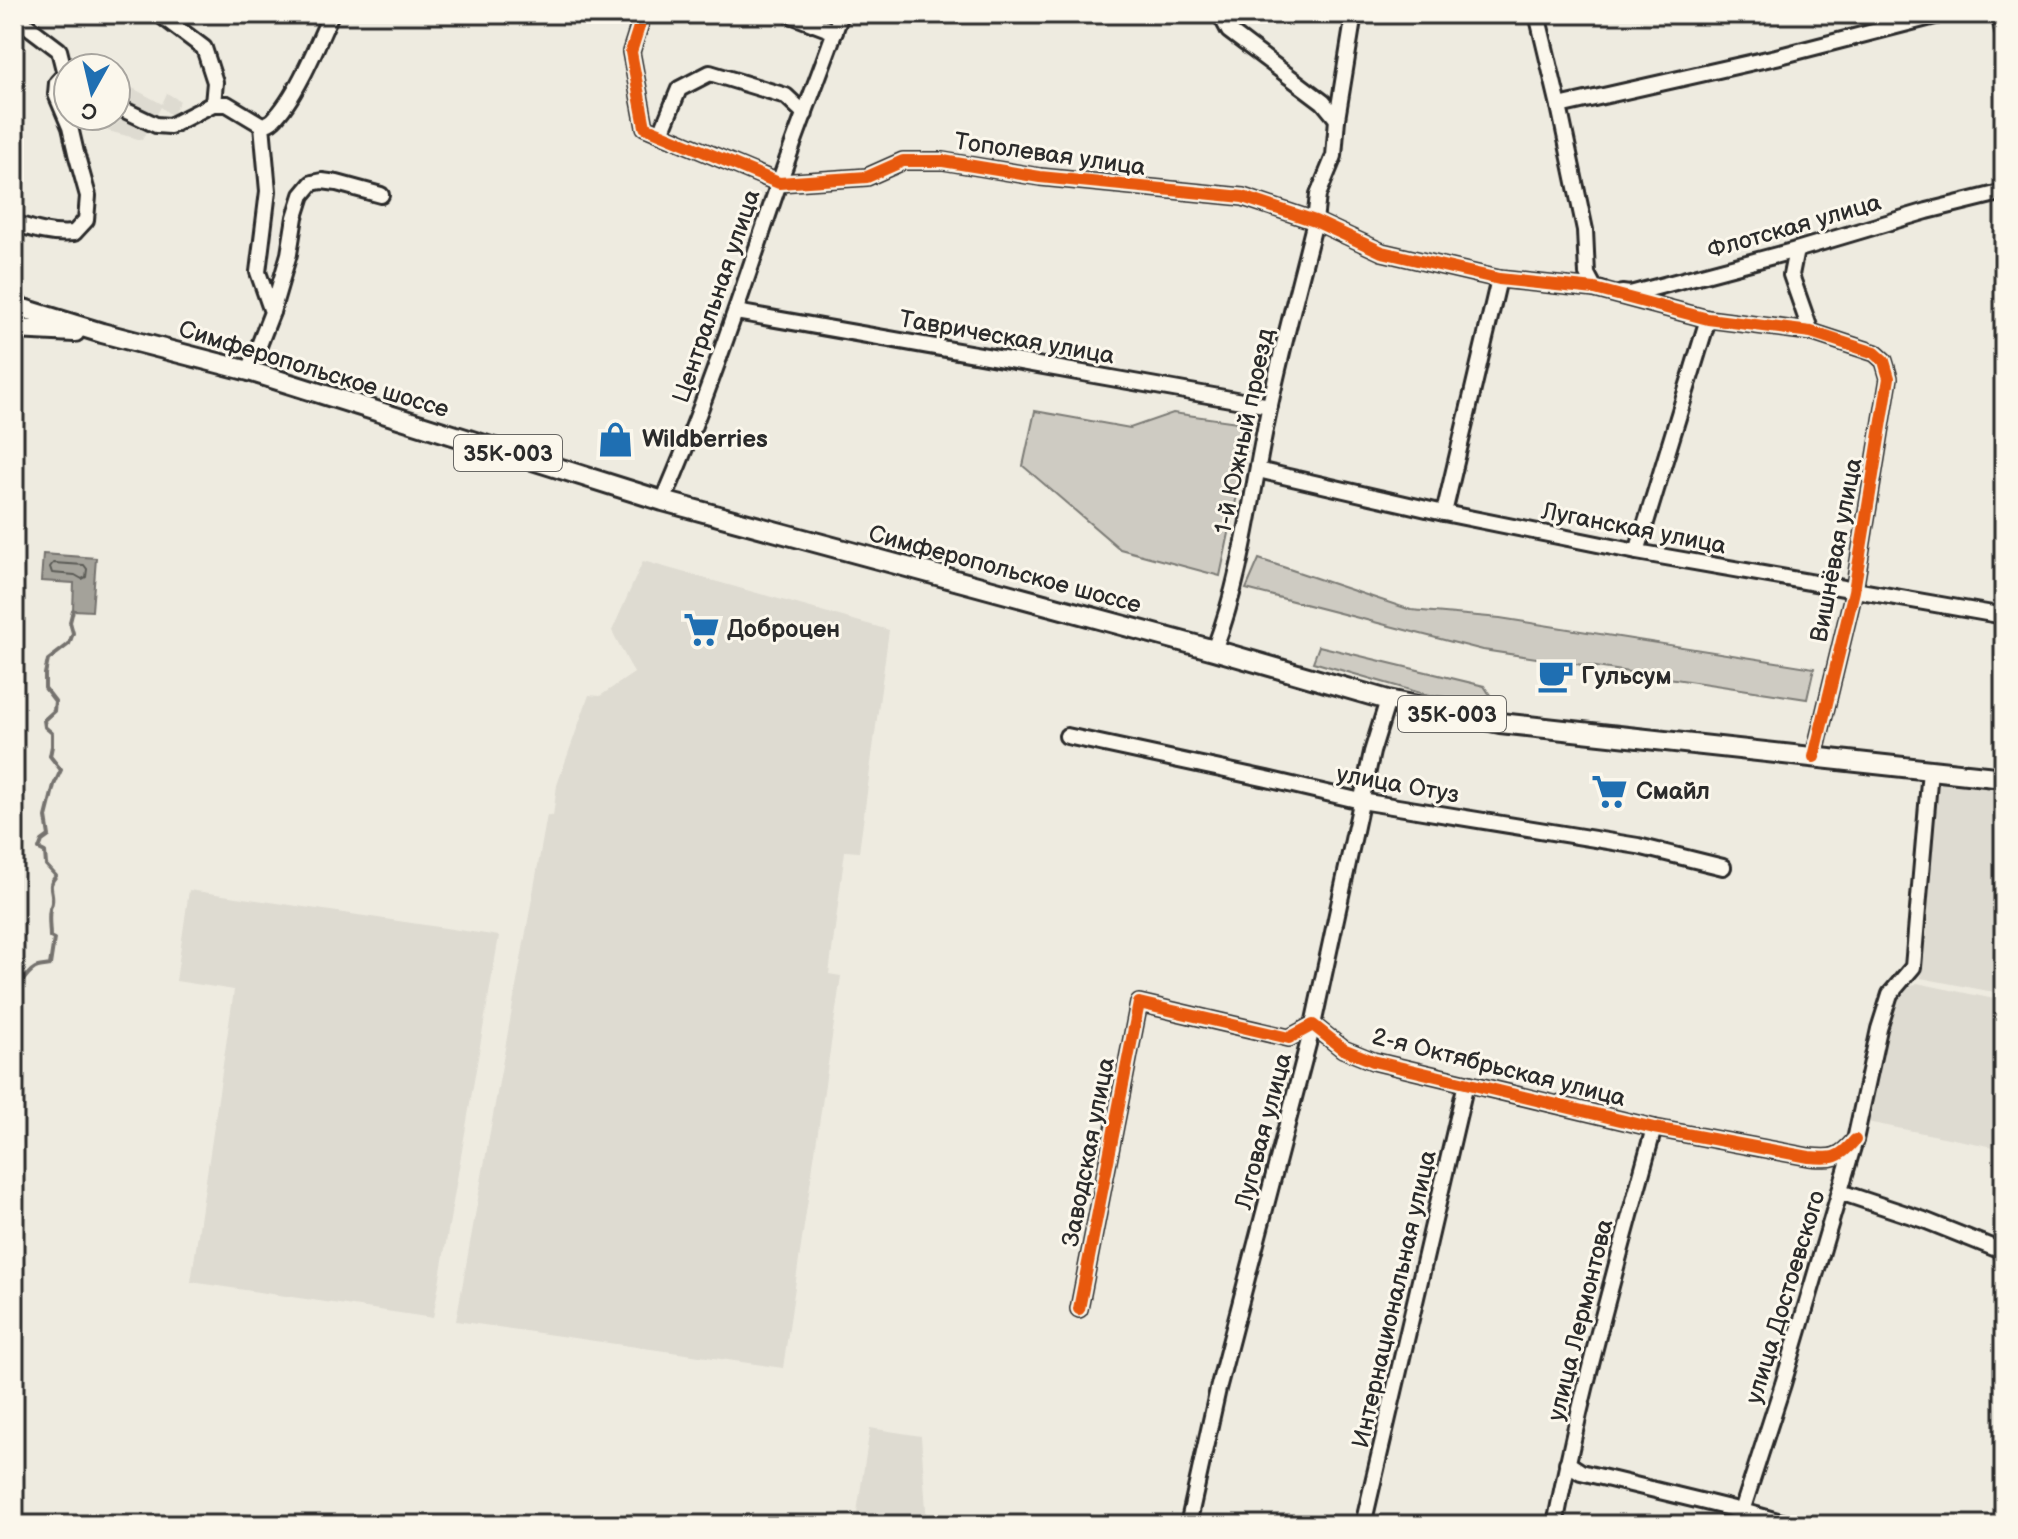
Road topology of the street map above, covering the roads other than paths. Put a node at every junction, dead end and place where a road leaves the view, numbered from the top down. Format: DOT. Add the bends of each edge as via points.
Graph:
graph roads {
  1 [pos="159,14"];
  2 [pos="331,14"];
  3 [pos="643,14"];
  4 [pos="788,14"];
  5 [pos="841,14"];
  6 [pos="1220,14"];
  7 [pos="1354,14"];
  8 [pos="1537,14"];
  9 [pos="1943,14"];
  10 [pos="1999,14"];
  11 [pos="14,25"];
  12 [pos="835,32"];
  13 [pos="2004,35"];
  14 [pos="60,52"];
  15 [pos="213,104"];
  16 [pos="1559,106"];
  17 [pos="132,114"];
  18 [pos="805,114"];
  19 [pos="1337,119"];
  20 [pos="262,125"];
  21 [pos="71,132"];
  22 [pos="661,133"];
  23 [pos="779,183"];
  24 [pos="2004,192"];
  25 [pos="381,195"];
  26 [pos="1315,221"];
  27 [pos="14,223"];
  28 [pos="1796,250"];
  29 [pos="1499,279"];
  30 [pos="1595,289"];
  31 [pos="14,306"];
  32 [pos="272,312"];
  33 [pos="736,312"];
  34 [pos="1708,319"];
  35 [pos="14,329"];
  36 [pos="1811,332"];
  37 [pos="102,333"];
  38 [pos="249,371"];
  39 [pos="1270,406"];
  40 [pos="1258,470"];
  41 [pos="663,501"];
  42 [pos="1444,513"];
  43 [pos="1637,552"];
  44 [pos="1854,591"];
  45 [pos="2004,616"];
  46 [pos="1214,650"];
  47 [pos="1388,700"];
  48 [pos="1067,736"];
  49 [pos="1814,757"];
  50 [pos="1930,770"];
  51 [pos="2004,778"];
  52 [pos="1361,801"];
  53 [pos="1723,867"];
  54 [pos="1313,1025"];
  55 [pos="1466,1083"];
  56 [pos="1654,1128"];
  57 [pos="1855,1140"];
  58 [pos="1840,1192"];
  59 [pos="2004,1252"];
  60 [pos="1079,1309"];
  61 [pos="1567,1463"];
  62 [pos="1742,1511"];
  63 [pos="1188,1525"];
  64 [pos="1363,1525"];
  65 [pos="1555,1525"];
  66 [pos="1792,1525"];
  1 -- 15 [label="street" via="204,48 215,82"];
  2 -- 20 [label="street" via="290,96 272,122"];
  3 -- 22 [label="street" via="631,52 645,127"];
  4 -- 12 [label="street"];
  5 -- 12 [label="street, Центральная улица"];
  6 -- 19 [label="street" via="1229,31 1323,102"];
  7 -- 19 [label="street, 1-й Южный проезд"];
  8 -- 16 [label="street"];
  9 -- 16 [label="street"];
  10 -- 13 [label="street"];
  11 -- 14 [label="street" via="26,25"];
  12 -- 18 [label="street, Центральная улица"];
  15 -- 17 [label="street" via="170,126"];
  15 -- 20 [label="street" via="227,104"];
  16 -- 30 [label="street" via="1585,230 1587,274"];
  18 -- 22 [label="street" via="786,96 710,73 679,89"];
  18 -- 23 [label="street, Центральная улица"];
  19 -- 26 [label="street, 1-й Южный проезд" via="1334,156 1318,195"];
  20 -- 32 [label="street" via="268,191 258,272"];
  21 -- 27 [label="street" via="88,196 86,220 74,233 60,234"];
  22 -- 23 [label="street"];
  23 -- 26 [label="street, Тополевая улица" via="867,177 903,161 943,161 1040,177 1243,197"];
  23 -- 33 [label="street, Центральная улица"];
  24 -- 28 [label="street, Флотская улица"];
  25 -- 32 [label="street" via="337,183 312,183 295,217"];
  26 -- 29 [label="street, Тополевая улица" via="1382,252"];
  26 -- 39 [label="street, 1-й Южный проезд"];
  28 -- 30 [label="street, Флотская улица" via="1630,294"];
  28 -- 36 [label="street" via="1791,275"];
  29 -- 30 [label="street, Тополевая улица"];
  29 -- 42 [label="street"];
  30 -- 34 [label="street"];
  31 -- 37 [label="main road, Симферопольское шоссе"];
  32 -- 38 [label="street"];
  33 -- 39 [label="street, Таврическая улица"];
  33 -- 41 [label="street, Центральная улица"];
  34 -- 36 [label="street"];
  34 -- 43 [label="street"];
  35 -- 37 [label="main road, 35К-003"];
  36 -- 44 [label="street, Вишнёвая улица" via="1875,353 1889,378"];
  37 -- 38 [label="main road, Симферопольское шоссе / 35К-003"];
  38 -- 41 [label="main road, Симферопольское шоссе / 35К-003"];
  39 -- 40 [label="street, 1-й Южный проезд"];
  40 -- 42 [label="street, Луганская улица"];
  40 -- 46 [label="street, 1-й Южный проезд" via="1230,602"];
  41 -- 46 [label="main road, Симферопольское шоссе / 35К-003"];
  42 -- 43 [label="street, Луганская улица"];
  43 -- 44 [label="street, Луганская улица"];
  44 -- 45 [label="street, Луганская улица"];
  44 -- 49 [label="street, Вишнёвая улица"];
  46 -- 47 [label="main road, Симферопольское шоссе / 35К-003"];
  47 -- 49 [label="main road, Симферопольское шоссе / 35К-003" via="1500,723"];
  47 -- 52 [label="street, Луговая улица"];
  48 -- 52 [label="street, улица Отуз"];
  49 -- 50 [label="main road, Симферопольское шоссе / 35К-003"];
  50 -- 51 [label="main road, Симферопольское шоссе / 35К-003"];
  50 -- 57 [label="street, улица Достоевского" via="1913,967 1890,994"];
  52 -- 53 [label="street, улица Отуз" via="1638,846"];
  52 -- 54 [label="street, Луговая улица"];
  54 -- 55 [label="street, 2-я Октябрьская улица" via="1343,1049 1373,1061"];
  54 -- 60 [label="street, Заводская улица" via="1289,1038 1139,1003"];
  54 -- 63 [label="street, Луговая улица"];
  55 -- 56 [label="street, 2-я Октябрьская улица"];
  55 -- 64 [label="street, Интернациональная улица"];
  56 -- 57 [label="street, 2-я Октябрьская улица" via="1809,1157 1843,1154"];
  56 -- 61 [label="street, улица Лермонтова"];
  57 -- 58 [label="street, улица Достоевского"];
  58 -- 59 [label="street"];
  58 -- 62 [label="street, улица Достоевского"];
  61 -- 62 [label="street" via="1581,1472"];
  61 -- 65 [label="street, улица Лермонтова"];
  62 -- 66 [label="street"];
}
